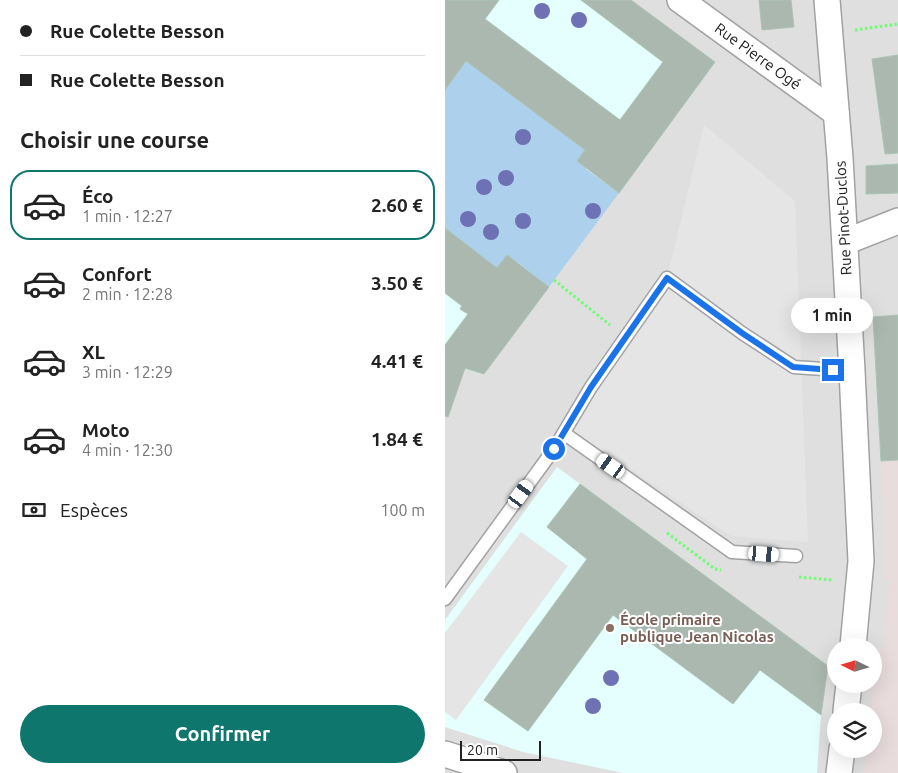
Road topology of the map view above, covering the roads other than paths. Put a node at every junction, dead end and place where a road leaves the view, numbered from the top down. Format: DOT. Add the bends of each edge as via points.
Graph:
graph roads {
  1 [pos="680,0"];
  2 [pos="827,0"];
  3 [pos="836,113"];
  4 [pos="898,221"];
  5 [pos="845,242"];
  6 [pos="852,371"];
  7 [pos="554,449"];
  8 [pos="795,556"];
  9 [pos="445,599"];
  10 [pos="854,638"];
  11 [pos="445,754"];
  12 [pos="841,758"];
  13 [pos="504,773"];
  14 [pos="839,773"];
  1 -- 3 [label="street, Rue Pierre Ogé"];
  2 -- 3 [label="street, Rue Pinot-Duclos"];
  3 -- 5 [label="street, Rue Pinot-Duclos"];
  4 -- 5 [label="street"];
  5 -- 6 [label="street, Rue Pinot-Duclos"];
  6 -- 7 [label="lane" via="793,367 667,278 591,387"];
  6 -- 10 [label="street, Rue Pinot-Duclos" via="861,561"];
  7 -- 8 [label="lane" via="565,434 732,552"];
  7 -- 9 [label="lane"];
  11 -- 13 [label="street"];
  12 -- 14 [label="street"];
}
